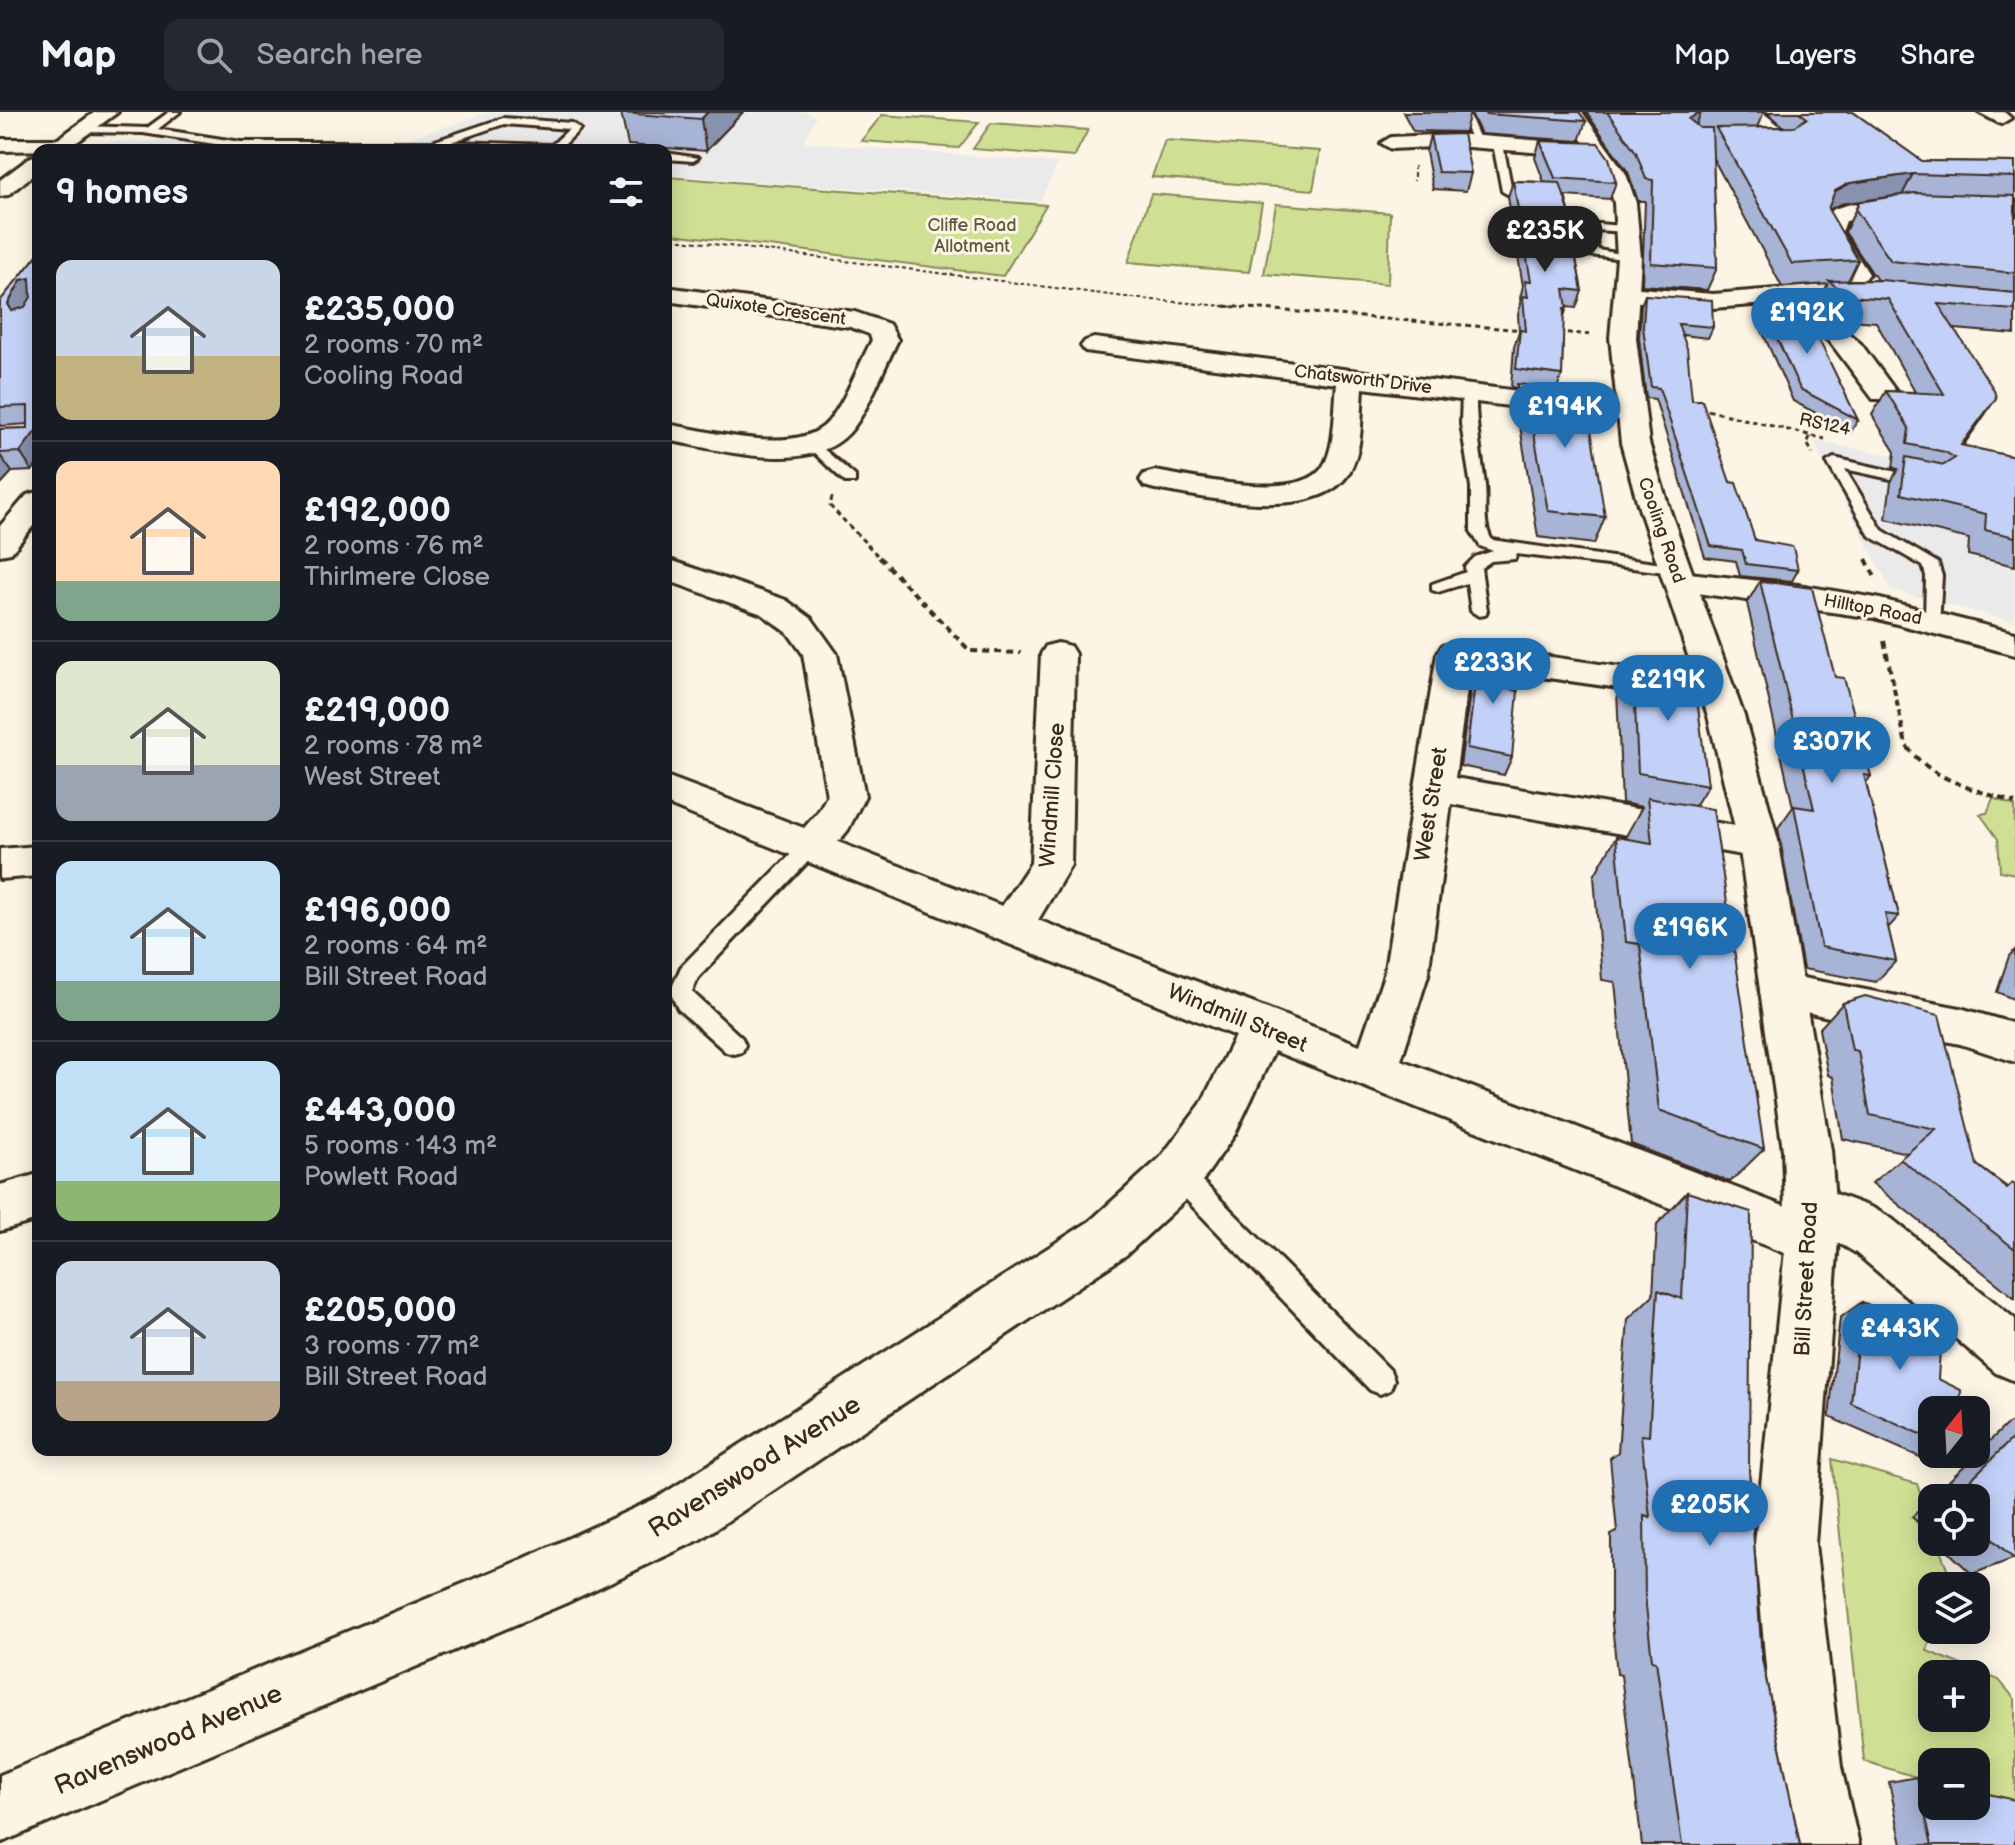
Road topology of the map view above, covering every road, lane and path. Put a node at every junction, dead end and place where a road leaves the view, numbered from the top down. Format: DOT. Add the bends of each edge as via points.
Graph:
graph roads {
  1 [pos="108,112"];
  2 [pos="175,112"];
  3 [pos="1463,112"];
  4 [pos="1572,112"];
  5 [pos="1750,112"];
  6 [pos="83,129"];
  7 [pos="149,131"];
  8 [pos="1725,139"];
  9 [pos="1391,143"];
  10 [pos="1488,143"];
  11 [pos="62,144"];
  12 [pos="232,144"];
  13 [pos="437,144"];
  14 [pos="560,144"];
  15 [pos="0,145"];
  16 [pos="32,147"];
  17 [pos="1602,151"];
  18 [pos="672,156"];
  19 [pos="693,158"];
  20 [pos="32,166"];
  21 [pos="0,190"];
  22 [pos="1507,191"];
  23 [pos="2015,208"];
  24 [pos="1629,229"];
  25 [pos="672,239"];
  26 [pos="1629,258"];
  27 [pos="1869,293"];
  28 [pos="1628,294"];
  29 [pos="672,295"];
  30 [pos="1785,295"];
  31 [pos="1907,296"];
  32 [pos="1532,330"];
  33 [pos="1548,332"];
  34 [pos="1623,338"];
  35 [pos="1094,346"];
  36 [pos="1351,378"];
  37 [pos="1469,391"];
  38 [pos="1883,393"];
  39 [pos="1630,408"];
  40 [pos="672,433"];
  41 [pos="1825,439"];
  42 [pos="813,444"];
  43 [pos="850,479"];
  44 [pos="1155,480"];
  45 [pos="1929,483"];
  46 [pos="32,508"];
  47 [pos="0,546"];
  48 [pos="672,571"];
  49 [pos="1474,575"];
  50 [pos="1678,576"];
  51 [pos="706,583"];
  52 [pos="1438,587"];
  53 [pos="676,607"];
  54 [pos="1876,608"];
  55 [pos="1479,611"];
  56 [pos="1933,621"];
  57 [pos="2015,644"];
  58 [pos="1058,654"];
  59 [pos="1715,681"];
  60 [pos="1433,788"];
  61 [pos="672,791"];
  62 [pos="2015,803"];
  63 [pos="1759,844"];
  64 [pos="810,847"];
  65 [pos="32,861"];
  66 [pos="0,864"];
  67 [pos="1012,925"];
  68 [pos="1782,992"];
  69 [pos="1262,1027"];
  70 [pos="2015,1043"];
  71 [pos="734,1045"];
  72 [pos="1374,1071"];
  73 [pos="1178,1174"];
  74 [pos="32,1199"];
  75 [pos="0,1208"];
  76 [pos="1811,1224"];
  77 [pos="2015,1354"];
  78 [pos="1380,1380"];
  79 [pos="0,1809"];
  80 [pos="1825,1845"];
  1 -- 6 [label="street"];
  2 -- 7 [label="lane"];
  3 -- 10 [label="lane"];
  4 -- 17 [label="street, Cooling Road"];
  5 -- 8 [label="street" via="1785,138"];
  6 -- 7 [label="lane"];
  6 -- 11 [label="street"];
  7 -- 12 [label="lane"];
  9 -- 10 [label="street"];
  10 -- 17 [label="street"];
  10 -- 22 [label="lane"];
  13 -- 14 [label="lane" via="503,121 572,126 575,132"];
  15 -- 16 [label="street"];
  17 -- 24 [label="street, Cooling Road" via="1616,174"];
  18 -- 19 [label="lane"];
  20 -- 21 [label="street"];
  23 -- 27 [label="street" via="1896,206 1859,208 1836,217 1831,232"];
  24 -- 26 [label="street, Cooling Road"];
  24 -- 26 [label="lane" via="1587,226 1593,253"];
  25 -- 32 [label="path" via="1141,299"];
  26 -- 28 [label="street, Cooling Road"];
  27 -- 30 [label="street"];
  27 -- 31 [label="street"];
  28 -- 30 [label="street" via="1713,301"];
  28 -- 34 [label="street, Cooling Road"];
  29 -- 42 [label="street, Quixote Crescent" via="855,320 880,329 883,346 840,426"];
  30 -- 38 [label="street" via="1843,336"];
  33 -- 34 [label="path"];
  34 -- 39 [label="street, Cooling Road"];
  35 -- 36 [label="street, Chatsworth Drive"];
  36 -- 37 [label="street, Chatsworth Drive"];
  36 -- 44 [label="street" via="1339,461 1325,482 1269,494"];
  37 -- 39 [label="street, Chatsworth Drive"];
  37 -- 50 [label="lane" via="1479,531 1486,543"];
  39 -- 41 [label="path, RS124" via="1686,406"];
  39 -- 50 [label="street, Cooling Road" via="1640,462"];
  40 -- 42 [label="street" via="777,449"];
  42 -- 43 [label="lane"];
  43 -- 58 [label="path" via="835,484 830,506 970,651"];
  45 -- 56 [label="lane" via="1834,462 1876,533 1930,563"];
  46 -- 47 [label="street"];
  48 -- 51 [label="street"];
  49 -- 50 [label="lane" via="1479,559 1502,556"];
  49 -- 52 [label="lane"];
  49 -- 55 [label="lane"];
  50 -- 54 [label="street, Hilltop Road"];
  50 -- 59 [label="street, Cooling Road"];
  51 -- 53 [label="street"];
  51 -- 64 [label="street" via="786,615 820,654 846,796 834,820"];
  54 -- 56 [label="street, Hilltop Road"];
  54 -- 62 [label="path" via="1910,752 1931,769"];
  56 -- 57 [label="street, Hilltop Road"];
  58 -- 67 [label="street, Windmill Close" via="1051,865"];
  59 -- 60 [label="street, West Street" via="1454,654"];
  59 -- 63 [label="street, Bill Street Road"];
  60 -- 63 [label="street"];
  60 -- 72 [label="street, West Street" via="1404,983"];
  61 -- 64 [label="street, Windmill Street"];
  63 -- 68 [label="street, Bill Street Road"];
  64 -- 67 [label="street, Windmill Street"];
  64 -- 71 [label="lane" via="684,982 686,1003"];
  65 -- 66 [label="street"];
  67 -- 69 [label="street, Windmill Street"];
  68 -- 70 [label="street" via="1960,1026"];
  68 -- 76 [label="street, Bill Street Road" via="1807,1150"];
  69 -- 72 [label="street, Windmill Street"];
  69 -- 73 [label="street, Ravenswood Avenue" via="1218,1119"];
  72 -- 76 [label="street, Windmill Street"];
  73 -- 78 [label="lane"];
  73 -- 79 [label="street, Ravenswood Avenue" via="1108,1238 678,1519 544,1581"];
  74 -- 75 [label="street"];
  76 -- 77 [label="street, Windmill Street" via="1855,1225 1874,1236"];
  76 -- 80 [label="street, Bill Street Road" via="1785,1544 1808,1767"];
}
